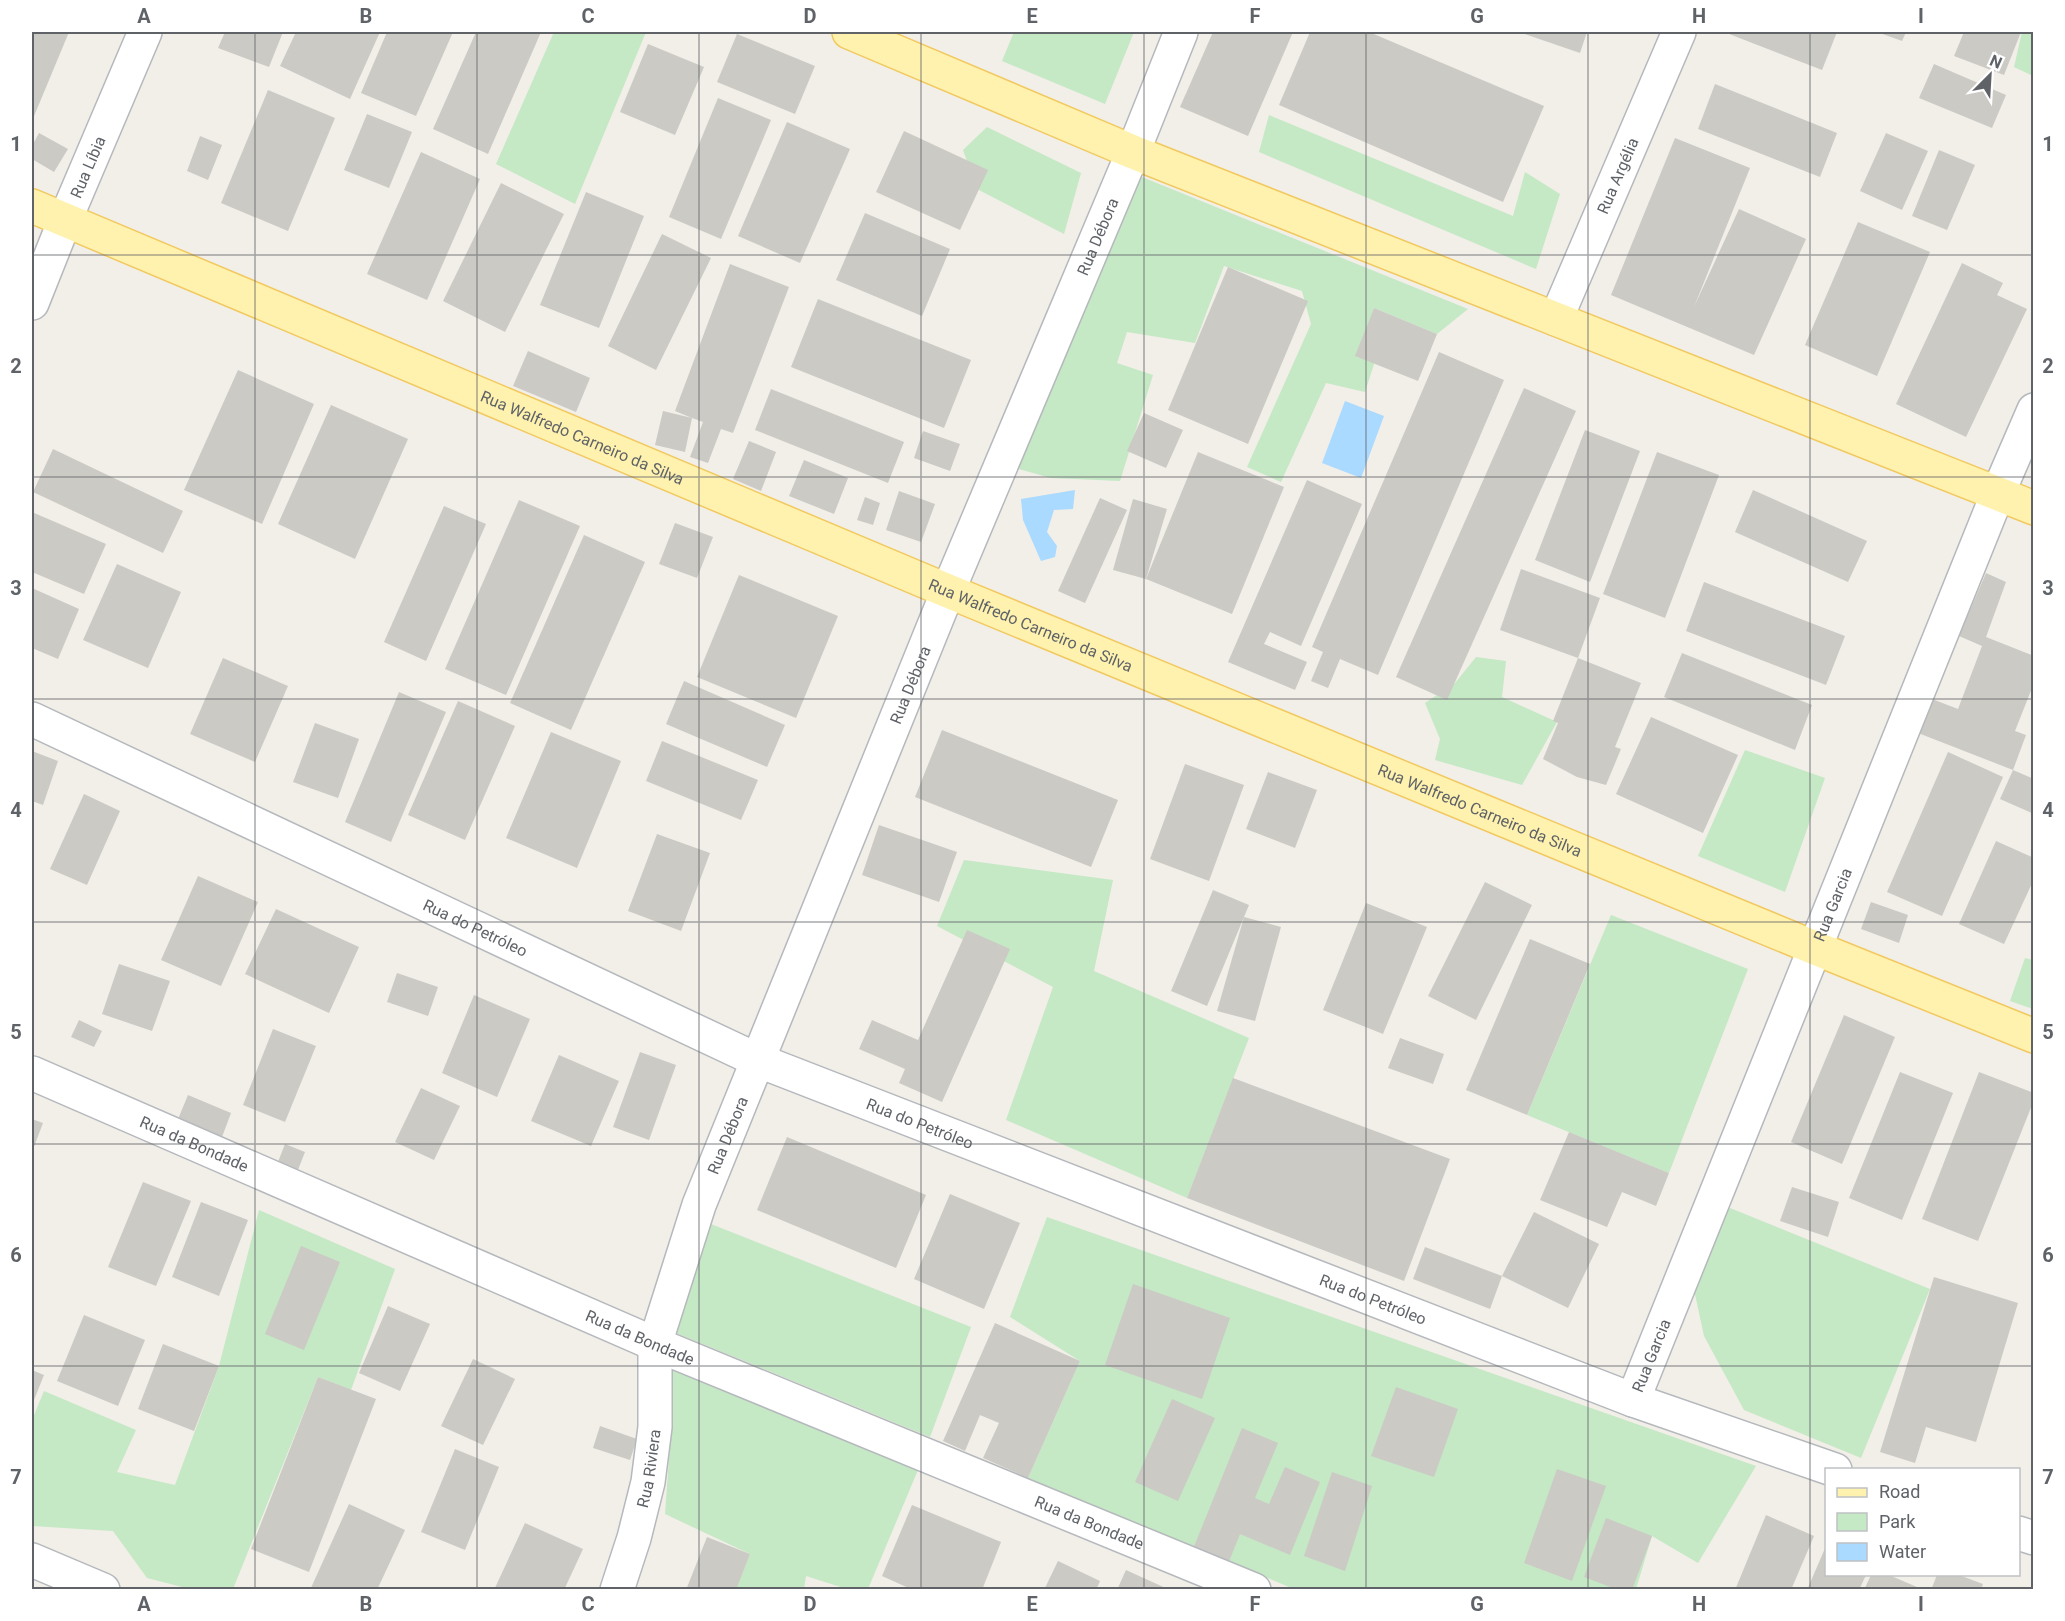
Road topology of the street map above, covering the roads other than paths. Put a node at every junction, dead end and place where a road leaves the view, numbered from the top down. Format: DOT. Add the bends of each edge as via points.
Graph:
graph roads {
  1 [pos="145,32"];
  2 [pos="849,32"];
  3 [pos="1181,32"];
  4 [pos="1679,32"];
  5 [pos="1133,152"];
  6 [pos="32,206"];
  7 [pos="65,220"];
  8 [pos="32,303"];
  9 [pos="1556,319"];
  10 [pos="2034,410"];
  11 [pos="1998,493"];
  12 [pos="2034,508"];
  13 [pos="948,591"];
  14 [pos="32,719"];
  15 [pos="1815,948"];
  16 [pos="2034,1036"];
  17 [pos="757,1060"];
  18 [pos="32,1073"];
  19 [pos="655,1344"];
  20 [pos="1633,1400"];
  21 [pos="1829,1468"];
  22 [pos="46,1573"];
  23 [pos="103,1590"];
  24 [pos="617,1590"];
  25 [pos="1254,1590"];
  1 -- 7 [label="street, Rua Líbia"];
  2 -- 5 [label="main road"];
  3 -- 5 [label="street, Rua Débora"];
  4 -- 9 [label="street, Rua Argélia"];
  5 -- 9 [label="main road"];
  5 -- 13 [label="street, Rua Débora"];
  6 -- 7 [label="main road, Rua Walfredo Carneiro da Silva"];
  7 -- 8 [label="street, Rua Líbia"];
  7 -- 13 [label="main road, Rua Walfredo Carneiro da Silva"];
  9 -- 11 [label="main road"];
  10 -- 11 [label="street, Rua Garcia"];
  11 -- 12 [label="main road"];
  11 -- 15 [label="street, Rua Garcia"];
  13 -- 15 [label="main road, Rua Walfredo Carneiro da Silva"];
  13 -- 17 [label="street, Rua Débora"];
  14 -- 17 [label="street, Rua do Petróleo"];
  15 -- 16 [label="main road, Rua Walfredo Carneiro da Silva"];
  15 -- 20 [label="street, Rua Garcia"];
  17 -- 19 [label="street, Rua Débora" via="699,1205"];
  17 -- 20 [label="street, Rua do Petróleo"];
  18 -- 19 [label="street, Rua da Bondade"];
  19 -- 24 [label="street, Rua Riviera" via="655,1427 648,1482"];
  19 -- 25 [label="street, Rua da Bondade"];
  20 -- 21 [label="street, Rua do Petróleo"];
  22 -- 23 [label="street"];
}
